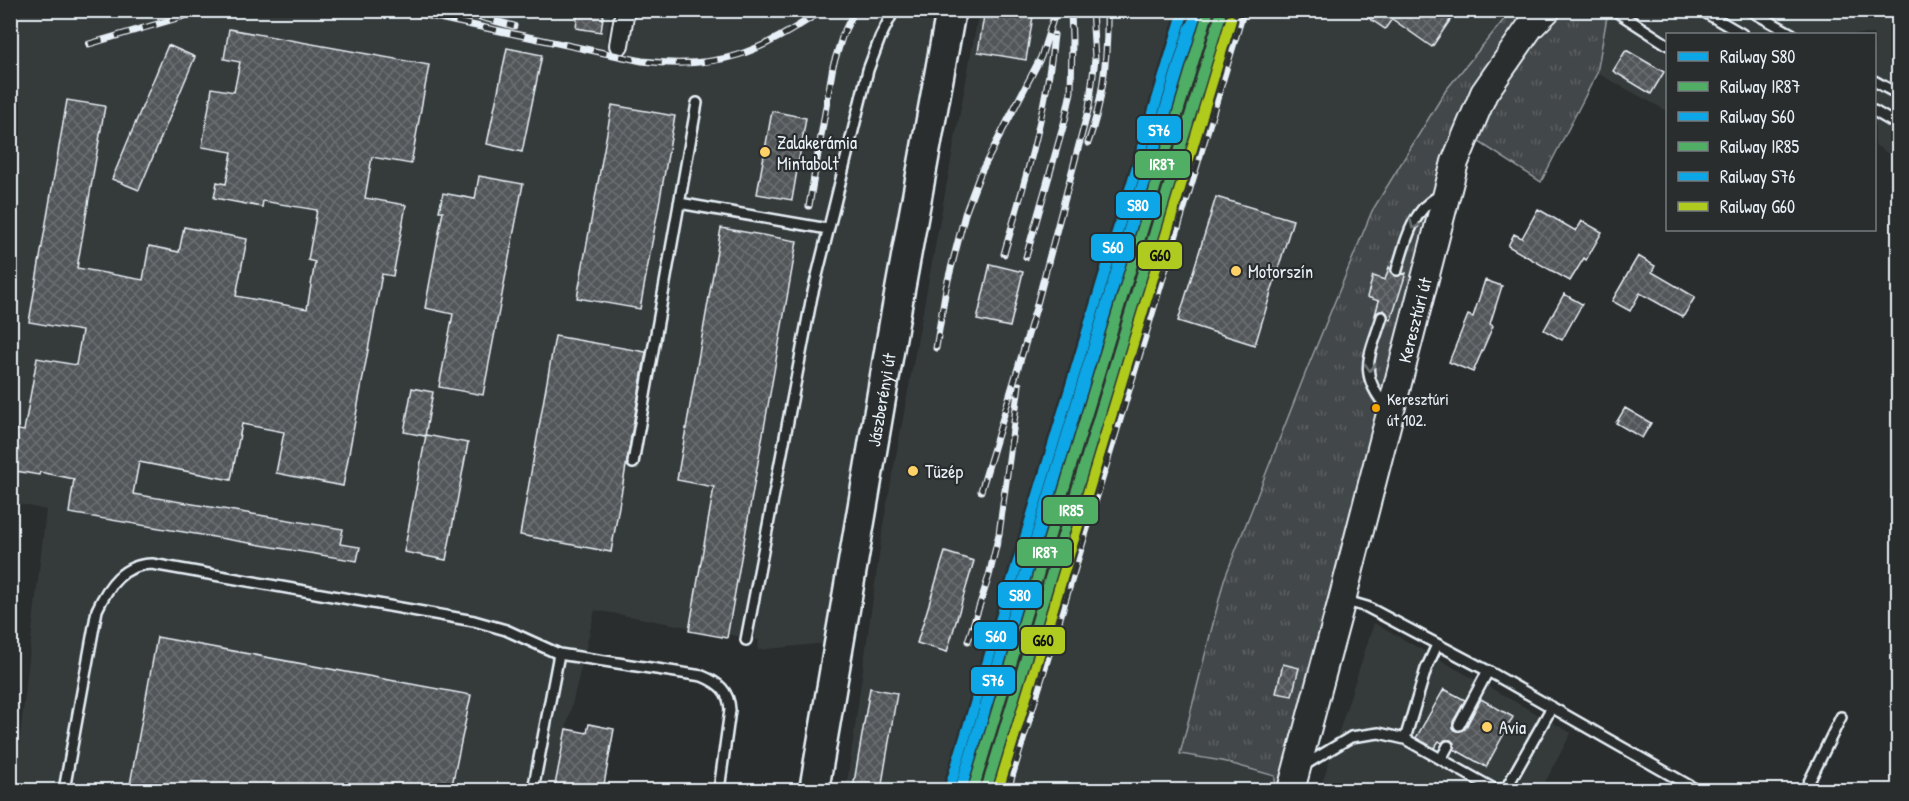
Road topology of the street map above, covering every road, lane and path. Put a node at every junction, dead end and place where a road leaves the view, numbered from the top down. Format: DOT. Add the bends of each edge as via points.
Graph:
graph roads {
  1 [pos="625,10"];
  2 [pos="894,10"];
  3 [pos="951,10"];
  4 [pos="1547,10"];
  5 [pos="1614,10"];
  6 [pos="1701,10"];
  7 [pos="1749,10"];
  8 [pos="1740,33"];
  9 [pos="1790,33"];
  10 [pos="1666,44"];
  11 [pos="619,45"];
  12 [pos="1876,82"];
  13 [pos="1899,94"];
  14 [pos="697,103"];
  15 [pos="1876,112"];
  16 [pos="1899,124"];
  17 [pos="1447,193"];
  18 [pos="679,203"];
  19 [pos="828,229"];
  20 [pos="1397,270"];
  21 [pos="1382,317"];
  22 [pos="1391,412"];
  23 [pos="633,464"];
  24 [pos="1342,600"];
  25 [pos="746,640"];
  26 [pos="1437,645"];
  27 [pos="559,654"];
  28 [pos="1488,671"];
  29 [pos="1552,707"];
  30 [pos="1841,717"];
  31 [pos="1459,725"];
  32 [pos="1405,739"];
  33 [pos="1448,746"];
  34 [pos="1441,759"];
  35 [pos="1293,780"];
  36 [pos="64,790"];
  37 [pos="533,790"];
  38 [pos="719,790"];
  39 [pos="814,790"];
  40 [pos="1697,790"];
  41 [pos="1804,790"];
  1 -- 11 [label="street"];
  2 -- 19 [label="lane" via="868,70"];
  3 -- 39 [label="main road, Jászberényi út"];
  4 -- 17 [label="main road, Keresztúri út" via="1530,27 1484,93 1455,162"];
  5 -- 10 [label="lane"];
  6 -- 8 [label="lane"];
  7 -- 9 [label="lane"];
  12 -- 13 [label="lane"];
  14 -- 18 [label="lane"];
  15 -- 16 [label="lane"];
  17 -- 20 [label="lane, one-way" via="1432,199 1419,214"];
  17 -- 22 [label="main road, Keresztúri út"];
  18 -- 19 [label="lane"];
  18 -- 23 [label="lane"];
  19 -- 25 [label="lane"];
  21 -- 22 [label="lane, one-way" via="1367,373 1375,394"];
  22 -- 24 [label="main road, Keresztúri út"];
  24 -- 26 [label="lane" via="1367,607"];
  24 -- 35 [label="main road, Keresztúri út"];
  26 -- 28 [label="lane"];
  26 -- 32 [label="lane"];
  27 -- 36 [label="lane" via="506,630 474,621 170,565 142,564 114,581 97,610"];
  27 -- 37 [label="lane"];
  27 -- 38 [label="lane" via="702,676 720,685 730,710"];
  28 -- 29 [label="lane"];
  28 -- 31 [label="lane"];
  29 -- 34 [label="lane" via="1502,790"];
  29 -- 40 [label="lane"];
  30 -- 41 [label="lane"];
  32 -- 34 [label="lane"];
  32 -- 35 [label="lane" via="1379,733 1351,737"];
  33 -- 34 [label="lane"];
}
